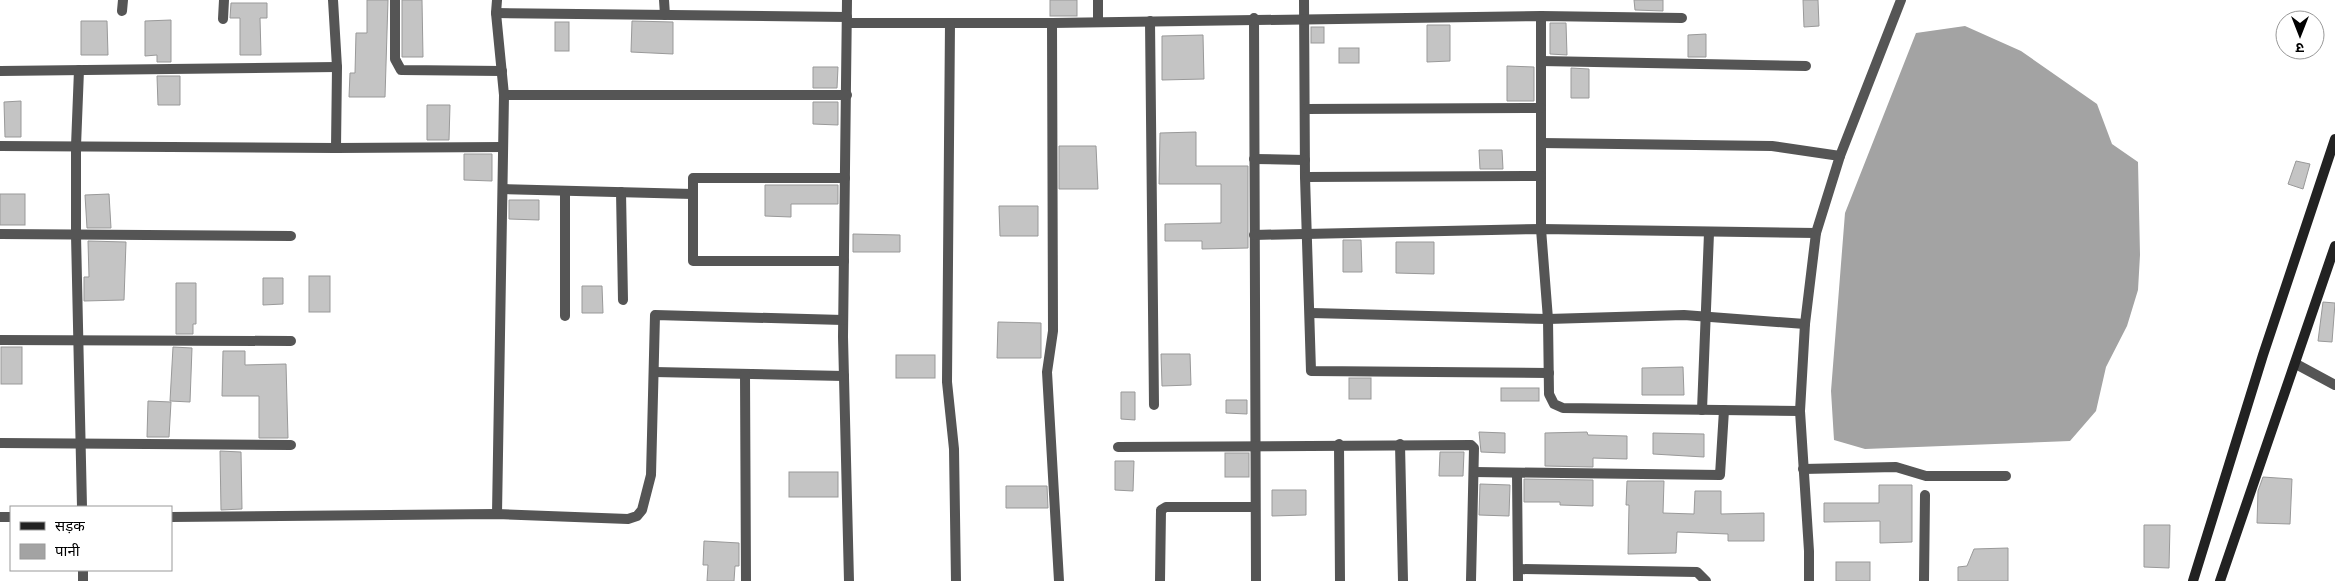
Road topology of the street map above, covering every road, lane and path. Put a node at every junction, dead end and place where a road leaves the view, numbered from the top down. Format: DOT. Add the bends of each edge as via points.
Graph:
graph roads {
  1 [pos="123,0"];
  2 [pos="224,0"];
  3 [pos="333,0"];
  4 [pos="396,0"];
  5 [pos="497,0"];
  6 [pos="664,0"];
  7 [pos="847,0"];
  8 [pos="1098,0"];
  9 [pos="1304,0"];
  10 [pos="1901,0"];
  11 [pos="122,11"];
  12 [pos="496,14"];
  13 [pos="665,15"];
  14 [pos="1541,16"];
  15 [pos="1254,18"];
  16 [pos="1682,18"];
  17 [pos="223,19"];
  18 [pos="847,20"];
  19 [pos="1305,20"];
  20 [pos="1150,21"];
  21 [pos="1098,22"];
  22 [pos="950,23"];
  23 [pos="1052,23"];
  24 [pos="1541,61"];
  25 [pos="1806,66"];
  26 [pos="337,67"];
  27 [pos="0,70"];
  28 [pos="79,70"];
  29 [pos="502,72"];
  30 [pos="504,95"];
  31 [pos="847,96"];
  32 [pos="1305,108"];
  33 [pos="1541,108"];
  34 [pos="2335,139"];
  35 [pos="1541,143"];
  36 [pos="0,146"];
  37 [pos="76,146"];
  38 [pos="503,147"];
  39 [pos="336,148"];
  40 [pos="1840,156"];
  41 [pos="1254,159"];
  42 [pos="1305,160"];
  43 [pos="1541,176"];
  44 [pos="1305,177"];
  45 [pos="845,178"];
  46 [pos="503,190"];
  47 [pos="565,191"];
  48 [pos="622,192"];
  49 [pos="693,194"];
  50 [pos="1541,229"];
  51 [pos="1709,233"];
  52 [pos="1816,233"];
  53 [pos="0,234"];
  54 [pos="1254,235"];
  55 [pos="1307,235"];
  56 [pos="76,236"];
  57 [pos="291,236"];
  58 [pos="2335,246"];
  59 [pos="844,261"];
  60 [pos="624,300"];
  61 [pos="1311,313"];
  62 [pos="565,316"];
  63 [pos="1706,316"];
  64 [pos="1548,319"];
  65 [pos="843,320"];
  66 [pos="1805,324"];
  67 [pos="0,340"];
  68 [pos="77,341"];
  69 [pos="291,341"];
  70 [pos="2296,364"];
  71 [pos="654,372"];
  72 [pos="1549,373"];
  73 [pos="745,374"];
  74 [pos="844,376"];
  75 [pos="2335,385"];
  76 [pos="1154,405"];
  77 [pos="1702,410"];
  78 [pos="1724,410"];
  79 [pos="1800,412"];
  80 [pos="0,443"];
  81 [pos="82,443"];
  82 [pos="1339,444"];
  83 [pos="1400,444"];
  84 [pos="291,445"];
  85 [pos="1256,446"];
  86 [pos="1118,447"];
  87 [pos="1802,469"];
  88 [pos="1474,472"];
  89 [pos="1517,473"];
  90 [pos="2006,476"];
  91 [pos="1925,495"];
  92 [pos="82,506"];
  93 [pos="1254,507"];
  94 [pos="497,514"];
  95 [pos="172,517"];
  96 [pos="1518,569"];
  97 [pos="1611,576"];
  98 [pos="746,581"];
  99 [pos="848,581"];
  100 [pos="956,581"];
  101 [pos="1059,581"];
  102 [pos="1160,581"];
  103 [pos="1256,581"];
  104 [pos="1340,581"];
  105 [pos="1403,581"];
  106 [pos="1471,581"];
  107 [pos="1518,581"];
  108 [pos="1706,581"];
  109 [pos="1809,581"];
  110 [pos="1924,581"];
  111 [pos="2192,581"];
  112 [pos="2220,581"];
  1 -- 11 [label="street"];
  2 -- 17 [label="street"];
  3 -- 26 [label="street"];
  4 -- 29 [label="street" via="395,60 402,70"];
  5 -- 12 [label="street"];
  6 -- 13 [label="street"];
  7 -- 18 [label="street"];
  8 -- 21 [label="street"];
  9 -- 19 [label="street"];
  10 -- 40 [label="street"];
  12 -- 13 [label="street"];
  12 -- 29 [label="street"];
  13 -- 18 [label="street"];
  14 -- 16 [label="street"];
  14 -- 19 [label="street"];
  14 -- 24 [label="street"];
  15 -- 19 [label="street"];
  15 -- 20 [label="street"];
  15 -- 41 [label="street"];
  18 -- 22 [label="street"];
  18 -- 31 [label="street"];
  19 -- 32 [label="street"];
  20 -- 21 [label="street"];
  20 -- 76 [label="street"];
  21 -- 23 [label="street"];
  22 -- 23 [label="street"];
  22 -- 100 [label="street" via="947,382 954,449"];
  23 -- 101 [label="street" via="1053,331 1047,372"];
  24 -- 25 [label="street"];
  24 -- 33 [label="street"];
  26 -- 28 [label="street"];
  26 -- 39 [label="street"];
  27 -- 28 [label="street"];
  28 -- 37 [label="street"];
  29 -- 30 [label="street"];
  30 -- 31 [label="street"];
  30 -- 38 [label="street"];
  31 -- 45 [label="street"];
  32 -- 33 [label="street"];
  32 -- 42 [label="street"];
  33 -- 35 [label="street"];
  34 -- 111 [label="street"];
  35 -- 40 [label="street" via="1772,146"];
  35 -- 43 [label="street"];
  36 -- 37 [label="street"];
  37 -- 39 [label="street"];
  37 -- 56 [label="street"];
  38 -- 39 [label="street"];
  38 -- 46 [label="street"];
  40 -- 52 [label="street"];
  41 -- 42 [label="street"];
  41 -- 54 [label="street"];
  42 -- 44 [label="street"];
  43 -- 44 [label="street"];
  43 -- 50 [label="street"];
  44 -- 55 [label="street"];
  45 -- 49 [label="street" via="693,178"];
  45 -- 59 [label="street"];
  46 -- 47 [label="street"];
  46 -- 94 [label="street"];
  47 -- 48 [label="street"];
  47 -- 62 [label="street"];
  48 -- 49 [label="street"];
  48 -- 60 [label="street"];
  49 -- 59 [label="street" via="693,261"];
  50 -- 51 [label="street"];
  50 -- 55 [label="street"];
  50 -- 64 [label="street"];
  51 -- 52 [label="street"];
  51 -- 63 [label="street"];
  52 -- 66 [label="street"];
  53 -- 56 [label="street"];
  54 -- 55 [label="street"];
  54 -- 85 [label="street"];
  55 -- 61 [label="street"];
  56 -- 57 [label="street"];
  56 -- 68 [label="street"];
  58 -- 70 [label="street"];
  59 -- 65 [label="street"];
  61 -- 64 [label="street"];
  61 -- 72 [label="street" via="1311,371"];
  63 -- 64 [label="street"];
  63 -- 66 [label="street"];
  63 -- 77 [label="street"];
  64 -- 72 [label="street"];
  65 -- 71 [label="street" via="655,315"];
  65 -- 74 [label="street"];
  66 -- 79 [label="street"];
  67 -- 68 [label="street"];
  68 -- 69 [label="street"];
  68 -- 81 [label="street"];
  70 -- 75 [label="street"];
  70 -- 112 [label="street"];
  71 -- 73 [label="street"];
  71 -- 94 [label="street" via="651,475 642,510 637,516 607,519"];
  72 -- 77 [label="street" via="1554,404 1563,408"];
  73 -- 74 [label="street"];
  73 -- 98 [label="street"];
  74 -- 99 [label="street"];
  77 -- 78 [label="street"];
  78 -- 79 [label="street"];
  78 -- 89 [label="street" via="1720,475"];
  79 -- 87 [label="street"];
  80 -- 81 [label="street"];
  81 -- 84 [label="street"];
  81 -- 92 [label="street"];
  82 -- 83 [label="street"];
  82 -- 85 [label="street"];
  82 -- 104 [label="street"];
  83 -- 88 [label="street" via="1471,445 1474,448"];
  83 -- 105 [label="street"];
  85 -- 86 [label="street"];
  85 -- 93 [label="street"];
  87 -- 90 [label="street" via="1896,467 1926,476"];
  87 -- 109 [label="street"];
  88 -- 89 [label="street"];
  88 -- 106 [label="street"];
  89 -- 96 [label="street"];
  91 -- 110 [label="street"];
  93 -- 102 [label="street" via="1166,507 1161,510"];
  93 -- 103 [label="street"];
  94 -- 95 [label="street"];
  96 -- 97 [label="street"];
  96 -- 107 [label="street"];
  97 -- 108 [label="street" via="1697,572"];
}
